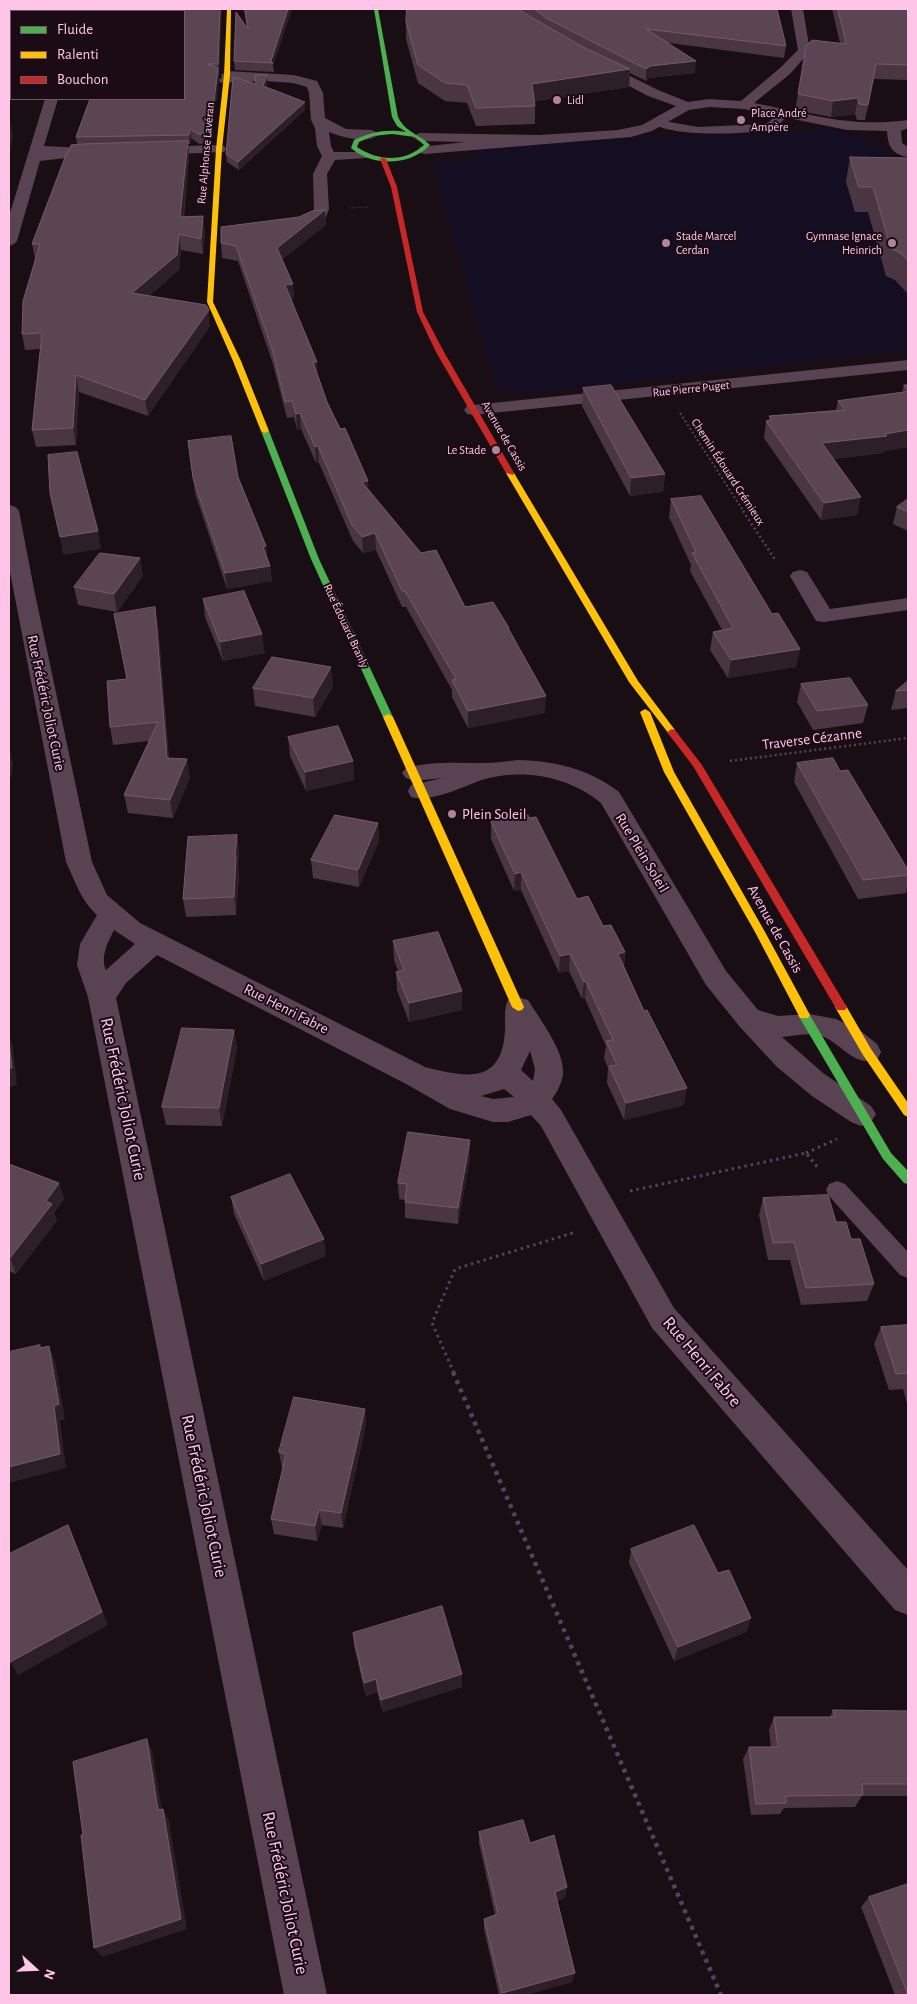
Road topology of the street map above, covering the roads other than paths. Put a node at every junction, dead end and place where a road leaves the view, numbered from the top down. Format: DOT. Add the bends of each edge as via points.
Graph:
graph roads {
  1 [pos="230,9"];
  2 [pos="376,9"];
  3 [pos="798,9"];
  4 [pos="584,57"];
  5 [pos="226,77"];
  6 [pos="50,100"];
  7 [pos="744,105"];
  8 [pos="687,106"];
  9 [pos="785,113"];
  10 [pos="318,120"];
  11 [pos="658,123"];
  12 [pos="902,125"];
  13 [pos="855,126"];
  14 [pos="375,128"];
  15 [pos="350,134"];
  16 [pos="417,144"];
  17 [pos="895,145"];
  18 [pos="219,149"];
  19 [pos="132,151"];
  20 [pos="326,151"];
  21 [pos="89,152"];
  22 [pos="36,153"];
  23 [pos="908,153"];
  24 [pos="362,155"];
  25 [pos="383,159"];
  26 [pos="394,187"];
  27 [pos="276,229"];
  28 [pos="222,232"];
  29 [pos="9,241"];
  30 [pos="908,365"];
  31 [pos="473,410"];
  32 [pos="9,512"];
  33 [pos="800,576"];
  34 [pos="16,591"];
  35 [pos="908,604"];
  36 [pos="19,619"];
  37 [pos="634,682"];
  38 [pos="417,782"];
  39 [pos="111,914"];
  40 [pos="154,942"];
  41 [pos="102,997"];
  42 [pos="518,1007"];
  43 [pos="749,1018"];
  44 [pos="809,1024"];
  45 [pos="867,1052"];
  46 [pos="504,1074"];
  47 [pos="418,1077"];
  48 [pos="534,1099"];
  49 [pos="908,1112"];
  50 [pos="861,1114"];
  51 [pos="908,1179"];
  52 [pos="838,1190"];
  53 [pos="908,1268"];
  54 [pos="908,1596"];
  55 [pos="306,1995"];
  1 -- 5 [label="main road, Rue Alphonse Lavéran"];
  2 -- 16 [label="main road" via="395,117"];
  3 -- 7 [label="street" via="804,51"];
  4 -- 8 [label="street" via="653,93"];
  5 -- 10 [label="street" via="294,79 312,84"];
  5 -- 18 [label="main road, Rue Alphonse Lavéran"];
  6 -- 22 [label="street"];
  7 -- 8 [label="street" via="711,103"];
  7 -- 9 [label="street"];
  8 -- 11 [label="street"];
  9 -- 11 [label="lane" via="766,127 691,132"];
  9 -- 13 [label="street"];
  10 -- 15 [label="street"];
  10 -- 20 [label="street"];
  11 -- 16 [label="street" via="625,133"];
  12 -- 13 [label="street"];
  12 -- 17 [label="street" via="894,131"];
  13 -- 17 [label="street"];
  14 -- 15 [label="street"];
  14 -- 16 [label="main road"];
  14 -- 24 [label="main road" via="354,144"];
  15 -- 20 [label="street" via="331,139"];
  16 -- 25 [label="main road" via="395,159"];
  16 -- 26 [label="main road"];
  17 -- 23 [label="street"];
  18 -- 19 [label="street"];
  18 -- 28 [label="main road, Rue Alphonse Lavéran"];
  20 -- 24 [label="street"];
  20 -- 27 [label="street" via="328,160 320,175 321,214 300,225"];
  21 -- 22 [label="street"];
  22 -- 29 [label="street"];
  24 -- 25 [label="main road"];
  25 -- 26 [label="main road, Avenue de Cassis"];
  26 -- 31 [label="main road, Avenue de Cassis" via="420,312"];
  28 -- 38 [label="main road, Rue Édouard Branly" via="210,302 237,361 315,559"];
  30 -- 31 [label="street, Rue Pierre Puget"];
  31 -- 37 [label="main road, Avenue de Cassis"];
  32 -- 34 [label="street, Rue Frédéric Joliot Curie"];
  33 -- 35 [label="street" via="824,616"];
  34 -- 36 [label="street, Rue Frédéric Joliot Curie"];
  36 -- 39 [label="street, Rue Frédéric Joliot Curie" via="79,862 96,900"];
  37 -- 44 [label="main road, Avenue de Cassis" via="669,772"];
  37 -- 45 [label="main road, Avenue de Cassis" via="697,765"];
  38 -- 42 [label="main road, Rue Édouard Branly"];
  38 -- 43 [label="street, Rue Plein Soleil" via="453,783 485,771 516,766 549,768 581,777 600,788 610,798 716,978"];
  39 -- 40 [label="street, Rue Frédéric Joliot Curie" via="130,930"];
  39 -- 41 [label="street, Rue Frédéric Joliot Curie" via="93,944 90,965"];
  40 -- 41 [label="street, Rue Frédéric Joliot Curie" via="116,976"];
  40 -- 47 [label="street, Rue Henri Fabre"];
  41 -- 55 [label="street, Rue Frédéric Joliot Curie"];
  42 -- 46 [label="street, Rue Édouard Branly" via="521,1026 518,1046"];
  42 -- 48 [label="street, Rue Édouard Branly" via="545,1055 549,1071 542,1091"];
  43 -- 44 [label="street" via="778,1027"];
  43 -- 50 [label="street, Rue Plein Soleil" via="786,1059 823,1090"];
  44 -- 45 [label="street" via="838,1031"];
  44 -- 50 [label="main road, Avenue de Cassis"];
  45 -- 49 [label="main road, Avenue de Cassis"];
  46 -- 47 [label="street, Rue Henri Fabre" via="479,1086 459,1086"];
  46 -- 48 [label="street, Rue Henri Fabre"];
  47 -- 48 [label="street, Rue Henri Fabre" via="450,1097 477,1108 509,1110"];
  48 -- 54 [label="street, Rue Henri Fabre" via="555,1126 663,1318"];
  50 -- 51 [label="main road, Avenue de Cassis" via="887,1156"];
  52 -- 53 [label="lane"];
}
